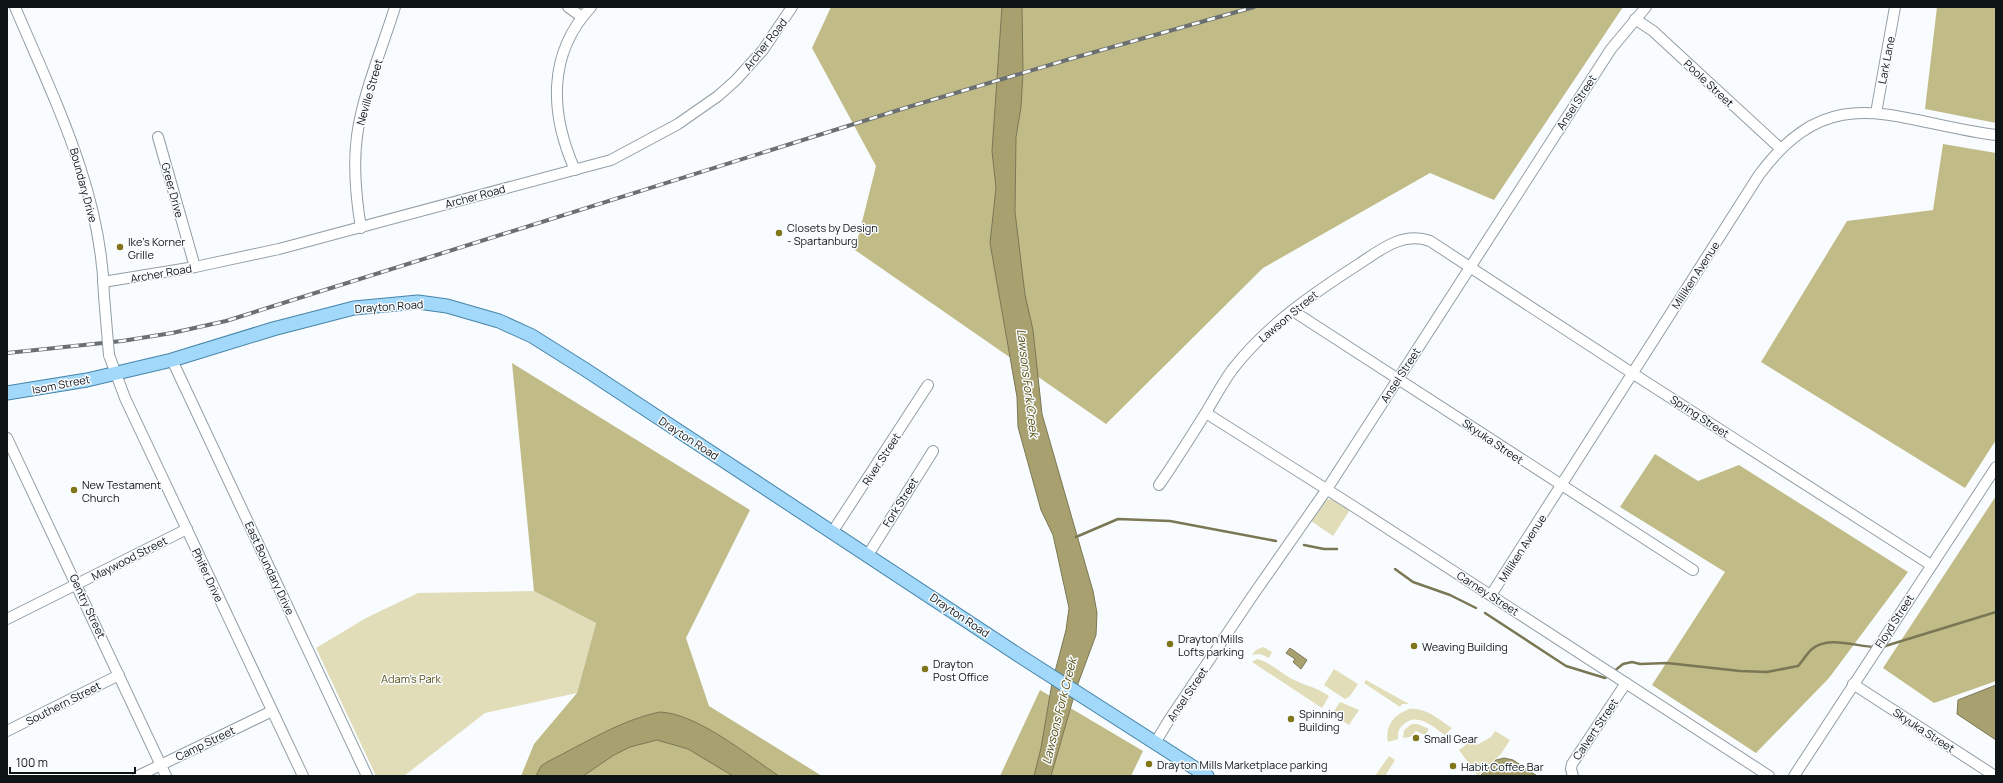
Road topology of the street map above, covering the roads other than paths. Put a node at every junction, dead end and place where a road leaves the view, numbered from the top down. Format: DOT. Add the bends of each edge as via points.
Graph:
graph roads {
  1 [pos="14,7"];
  2 [pos="396,7"];
  3 [pos="568,7"];
  4 [pos="591,7"];
  5 [pos="792,7"];
  6 [pos="1646,7"];
  7 [pos="1895,7"];
  8 [pos="582,17"];
  9 [pos="1634,19"];
  10 [pos="1876,113"];
  11 [pos="1996,135"];
  12 [pos="158,137"];
  13 [pos="1781,149"];
  14 [pos="575,170"];
  15 [pos="361,228"];
  16 [pos="1469,266"];
  17 [pos="195,267"];
  18 [pos="103,282"];
  19 [pos="1293,311"];
  20 [pos="172,360"];
  21 [pos="115,372"];
  22 [pos="1632,373"];
  23 [pos="1397,379"];
  24 [pos="928,385"];
  25 [pos="7,393"];
  26 [pos="1206,413"];
  27 [pos="7,438"];
  28 [pos="933,451"];
  29 [pos="1996,467"];
  30 [pos="1159,485"];
  31 [pos="1562,486"];
  32 [pos="1327,489"];
  33 [pos="187,529"];
  34 [pos="833,532"];
  35 [pos="868,555"];
  36 [pos="1931,565"];
  37 [pos="1693,570"];
  38 [pos="77,584"];
  39 [pos="1491,595"];
  40 [pos="7,619"];
  41 [pos="119,675"];
  42 [pos="1622,680"];
  43 [pos="1853,684"];
  44 [pos="272,711"];
  45 [pos="7,731"];
  46 [pos="1155,743"];
  47 [pos="161,765"];
  48 [pos="138,776"];
  49 [pos="166,776"];
  50 [pos="303,776"];
  51 [pos="367,776"];
  52 [pos="1207,776"];
  53 [pos="1573,776"];
  54 [pos="1769,776"];
  55 [pos="1794,776"];
  56 [pos="1995,776"];
  1 -- 18 [label="street, Boundary Drive" via="76,153 97,238"];
  2 -- 15 [label="street, Neville Street" via="364,102 357,135 356,178"];
  3 -- 8 [label="street"];
  4 -- 8 [label="street"];
  5 -- 14 [label="street, Archer Road" via="781,26 753,62 699,111 627,153"];
  6 -- 9 [label="street, Ansel Street"];
  7 -- 10 [label="street, Lark Lane"];
  8 -- 14 [label="street" via="563,50 557,94 561,133"];
  9 -- 13 [label="street, Poole Street" via="1653,31"];
  9 -- 16 [label="street, Ansel Street" via="1611,49"];
  10 -- 11 [label="street, Milliken Avenue"];
  10 -- 13 [label="street, Milliken Avenue" via="1830,117 1809,126"];
  12 -- 17 [label="street, Greer Drive"];
  13 -- 22 [label="street, Milliken Avenue" via="1759,175"];
  14 -- 15 [label="street, Archer Road"];
  15 -- 17 [label="street, Archer Road"];
  16 -- 19 [label="street, Lawson Street" via="1430,241 1409,238 1372,255 1324,286"];
  16 -- 22 [label="street, Spring Street"];
  16 -- 23 [label="street, Ansel Street"];
  17 -- 18 [label="street, Archer Road"];
  18 -- 21 [label="street, Boundary Drive, bridge" via="109,354"];
  19 -- 23 [label="street, Skyuka Street"];
  19 -- 26 [label="street, Lawson Street" via="1248,351 1229,375"];
  20 -- 21 [label="main road, Drayton Road"];
  20 -- 34 [label="main road, Drayton Road" via="273,329 354,308 418,302 447,306 499,321 532,336"];
  20 -- 51 [label="street, East Boundary Drive"];
  21 -- 25 [label="main road, Isom Street"];
  21 -- 33 [label="street, Phifer Drive"];
  22 -- 31 [label="street, Milliken Avenue"];
  22 -- 36 [label="street, Spring Street"];
  23 -- 31 [label="street, Skyuka Street"];
  23 -- 32 [label="street, Ansel Street"];
  24 -- 34 [label="street, River Street"];
  26 -- 30 [label="street, Lawson Street"];
  26 -- 32 [label="street, Carney Street"];
  27 -- 38 [label="street, Gentry Street"];
  28 -- 35 [label="street, Fork Street"];
  29 -- 36 [label="street, Floyd Street"];
  31 -- 37 [label="street, Skyuka Street"];
  31 -- 39 [label="street, Milliken Avenue"];
  32 -- 39 [label="street, Carney Street"];
  32 -- 46 [label="street, Ansel Street"];
  33 -- 38 [label="street, Maywood Street"];
  33 -- 44 [label="street, Phifer Drive"];
  34 -- 35 [label="main road, Drayton Road"];
  35 -- 46 [label="main road, Drayton Road"];
  36 -- 43 [label="street, Floyd Street"];
  38 -- 40 [label="street, Maywood Street"];
  38 -- 41 [label="street, Gentry Street"];
  39 -- 42 [label="street, Carney Street"];
  41 -- 45 [label="street, Southern Street"];
  41 -- 47 [label="street, Gentry Street"];
  42 -- 53 [label="street, Calvert Street" via="1572,764 1570,769"];
  42 -- 54 [label="street, Carney Street"];
  43 -- 55 [label="street, Floyd Street"];
  43 -- 56 [label="street, Skyuka Street"];
  44 -- 47 [label="street, Camp Street"];
  44 -- 50 [label="street, Phifer Drive"];
  46 -- 52 [label="main road, Drayton Road"];
  47 -- 48 [label="street, Camp Street"];
  47 -- 49 [label="street, Gentry Street"];
}
